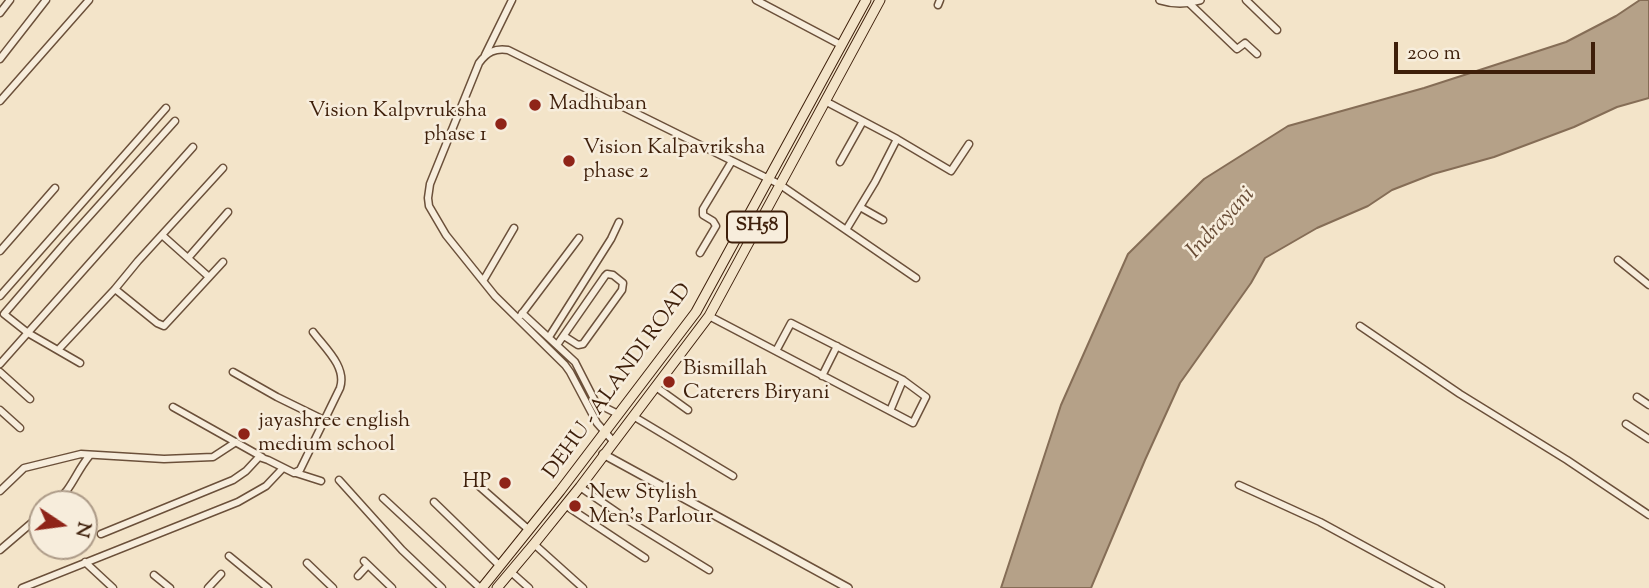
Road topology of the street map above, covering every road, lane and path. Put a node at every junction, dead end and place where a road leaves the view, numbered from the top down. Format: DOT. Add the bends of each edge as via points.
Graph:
graph roads {
  1 [pos="10,0"];
  2 [pos="46,0"];
  3 [pos="89,0"];
  4 [pos="512,0"];
  5 [pos="756,0"];
  6 [pos="866,0"];
  7 [pos="880,0"];
  8 [pos="1160,0"];
  9 [pos="1200,0"];
  10 [pos="1246,0"];
  11 [pos="1189,3"];
  12 [pos="0,13"];
  13 [pos="1277,30"];
  14 [pos="841,45"];
  15 [pos="1257,54"];
  16 [pos="484,56"];
  17 [pos="0,59"];
  18 [pos="0,101"];
  19 [pos="825,101"];
  20 [pos="166,108"];
  21 [pos="175,121"];
  22 [pos="863,121"];
  23 [pos="897,139"];
  24 [pos="969,144"];
  25 [pos="193,147"];
  26 [pos="732,161"];
  27 [pos="840,162"];
  28 [pos="223,168"];
  29 [pos="769,179"];
  30 [pos="779,184"];
  31 [pos="55,188"];
  32 [pos="860,207"];
  33 [pos="229,212"];
  34 [pos="883,220"];
  35 [pos="619,222"];
  36 [pos="514,228"];
  37 [pos="846,229"];
  38 [pos="162,235"];
  39 [pos="579,238"];
  40 [pos="0,251"];
  41 [pos="701,253"];
  42 [pos="188,258"];
  43 [pos="1618,260"];
  44 [pos="223,262"];
  45 [pos="209,277"];
  46 [pos="916,278"];
  47 [pos="483,281"];
  48 [pos="1649,285"];
  49 [pos="116,289"];
  50 [pos="0,295"];
  51 [pos="520,316"];
  52 [pos="709,316"];
  53 [pos="1360,326"];
  54 [pos="313,332"];
  55 [pos="28,333"];
  56 [pos="564,336"];
  57 [pos="549,337"];
  58 [pos="557,345"];
  59 [pos="837,346"];
  60 [pos="58,350"];
  61 [pos="776,351"];
  62 [pos="80,363"];
  63 [pos="0,365"];
  64 [pos="0,372"];
  65 [pos="233,372"];
  66 [pos="822,376"];
  67 [pos="903,380"];
  68 [pos="656,387"];
  69 [pos="1637,397"];
  70 [pos="30,399"];
  71 [pos="1649,405"];
  72 [pos="173,407"];
  73 [pos="0,410"];
  74 [pos="688,410"];
  75 [pos="890,411"];
  76 [pos="618,414"];
  77 [pos="633,416"];
  78 [pos="324,419"];
  79 [pos="1626,424"];
  80 [pos="20,428"];
  81 [pos="604,433"];
  82 [pos="1649,439"];
  83 [pos="613,441"];
  84 [pos="236,442"];
  85 [pos="603,454"];
  86 [pos="90,455"];
  87 [pos="262,457"];
  88 [pos="283,468"];
  89 [pos="296,473"];
  90 [pos="733,476"];
  91 [pos="339,480"];
  92 [pos="321,481"];
  93 [pos="1239,485"];
  94 [pos="479,486"];
  95 [pos="580,486"];
  96 [pos="69,490"];
  97 [pos="0,491"];
  98 [pos="383,498"];
  99 [pos="434,502"];
  100 [pos="565,505"];
  101 [pos="1649,515"];
  102 [pos="28,526"];
  103 [pos="529,530"];
  104 [pos="101,534"];
  105 [pos="534,544"];
  106 [pos="0,550"];
  107 [pos="229,556"];
  108 [pos="646,558"];
  109 [pos="85,562"];
  110 [pos="307,563"];
  111 [pos="500,566"];
  112 [pos="709,570"];
  113 [pos="511,572"];
  114 [pos="221,574"];
  115 [pos="154,575"];
  116 [pos="358,576"];
  117 [pos="22,588"];
  118 [pos="113,588"];
  119 [pos="170,588"];
  120 [pos="208,588"];
  121 [pos="268,588"];
  122 [pos="333,588"];
  123 [pos="392,588"];
  124 [pos="442,588"];
  125 [pos="481,588"];
  126 [pos="497,588"];
  127 [pos="529,588"];
  128 [pos="583,588"];
  129 [pos="848,588"];
  130 [pos="1441,588"];
  1 -- 12 [label="street"];
  2 -- 17 [label="street"];
  3 -- 18 [label="street"];
  4 -- 16 [label="street"];
  5 -- 14 [label="street"];
  6 -- 14 [label="main road, DEHU - ALANDI ROAD / SH58"];
  7 -- 19 [label="main road, DEHU - ALANDI ROAD / SH58"];
  8 -- 11 [label="street"];
  9 -- 11 [label="street"];
  10 -- 13 [label="street"];
  11 -- 15 [label="street" via="1237,49 1245,43"];
  14 -- 29 [label="main road, DEHU - ALANDI ROAD / SH58"];
  16 -- 26 [label="street" via="508,50"];
  16 -- 47 [label="street" via="428,198 446,235"];
  19 -- 22 [label="street"];
  19 -- 30 [label="main road, DEHU - ALANDI ROAD / SH58"];
  20 -- 50 [label="street"];
  21 -- 55 [label="street" via="4,314"];
  22 -- 23 [label="street"];
  22 -- 27 [label="street"];
  23 -- 24 [label="street" via="951,171"];
  23 -- 32 [label="street"];
  25 -- 55 [label="street"];
  26 -- 29 [label="street"];
  26 -- 41 [label="street" via="703,209 716,226"];
  28 -- 38 [label="street"];
  29 -- 30 [label="street"];
  29 -- 76 [label="main road, DEHU - ALANDI ROAD / SH58" via="696,312"];
  30 -- 37 [label="street"];
  30 -- 52 [label="main road, DEHU - ALANDI ROAD / SH58"];
  31 -- 40 [label="street"];
  32 -- 34 [label="street"];
  32 -- 37 [label="street"];
  33 -- 42 [label="street"];
  35 -- 57 [label="street"];
  36 -- 47 [label="street"];
  37 -- 46 [label="street"];
  38 -- 42 [label="street"];
  38 -- 49 [label="street"];
  39 -- 51 [label="street"];
  42 -- 45 [label="street"];
  43 -- 48 [label="street"];
  44 -- 45 [label="street"];
  45 -- 49 [label="street" via="164,326"];
  47 -- 51 [label="street"];
  49 -- 60 [label="street"];
  51 -- 57 [label="street"];
  51 -- 81 [label="street" via="570,372"];
  52 -- 61 [label="street"];
  52 -- 68 [label="main road, DEHU - ALANDI ROAD / SH58"];
  53 -- 101 [label="street"];
  54 -- 78 [label="street" via="342,375"];
  55 -- 60 [label="street"];
  55 -- 63 [label="street"];
  56 -- 56 [label="street" via="583,344 623,283 607,274"];
  56 -- 58 [label="street"];
  57 -- 58 [label="street"];
  58 -- 76 [label="street" via="579,367 596,403"];
  59 -- 61 [label="street" via="791,323"];
  59 -- 66 [label="street"];
  59 -- 67 [label="street"];
  60 -- 62 [label="street"];
  61 -- 66 [label="street"];
  64 -- 70 [label="street"];
  65 -- 78 [label="street"];
  66 -- 75 [label="street"];
  67 -- 75 [label="street"];
  67 -- 75 [label="street" via="926,397 913,423"];
  68 -- 74 [label="street"];
  68 -- 77 [label="main road, DEHU - ALANDI ROAD / SH58"];
  69 -- 71 [label="street"];
  72 -- 84 [label="street"];
  73 -- 80 [label="street"];
  76 -- 81 [label="main road, DEHU - ALANDI ROAD / SH58"];
  77 -- 83 [label="main road, DEHU - ALANDI ROAD / SH58"];
  77 -- 90 [label="street"];
  78 -- 89 [label="street"];
  79 -- 82 [label="street"];
  81 -- 83 [label="street"];
  81 -- 103 [label="main road, DEHU - ALANDI ROAD / SH58"];
  83 -- 85 [label="main road, DEHU - ALANDI ROAD / SH58"];
  84 -- 86 [label="street" via="213,457"];
  84 -- 87 [label="street"];
  85 -- 95 [label="main road, DEHU - ALANDI ROAD / SH58"];
  85 -- 129 [label="street"];
  86 -- 96 [label="street"];
  86 -- 97 [label="street" via="81,453 24,468"];
  87 -- 88 [label="street"];
  87 -- 104 [label="street" via="233,480"];
  88 -- 89 [label="street"];
  88 -- 109 [label="street" via="266,486 238,502"];
  89 -- 92 [label="street"];
  91 -- 124 [label="street"];
  93 -- 130 [label="street" via="1320,522"];
  94 -- 103 [label="street"];
  95 -- 100 [label="main road, DEHU - ALANDI ROAD / SH58"];
  95 -- 112 [label="street"];
  98 -- 125 [label="street"];
  99 -- 111 [label="street"];
  100 -- 105 [label="main road, DEHU - ALANDI ROAD / SH58"];
  100 -- 108 [label="street"];
  102 -- 106 [label="street"];
  103 -- 111 [label="main road, DEHU - ALANDI ROAD / SH58"];
  105 -- 113 [label="main road, DEHU - ALANDI ROAD / SH58"];
  105 -- 128 [label="street"];
  107 -- 121 [label="street"];
  109 -- 117 [label="street"];
  109 -- 118 [label="street"];
  110 -- 122 [label="street"];
  111 -- 125 [label="main road, DEHU - ALANDI ROAD / SH58"];
  113 -- 126 [label="main road, DEHU - ALANDI ROAD / SH58"];
  113 -- 127 [label="street"];
  114 -- 120 [label="street"];
  115 -- 119 [label="street"];
  116 -- 123 [label="street" via="366,563"];
}
